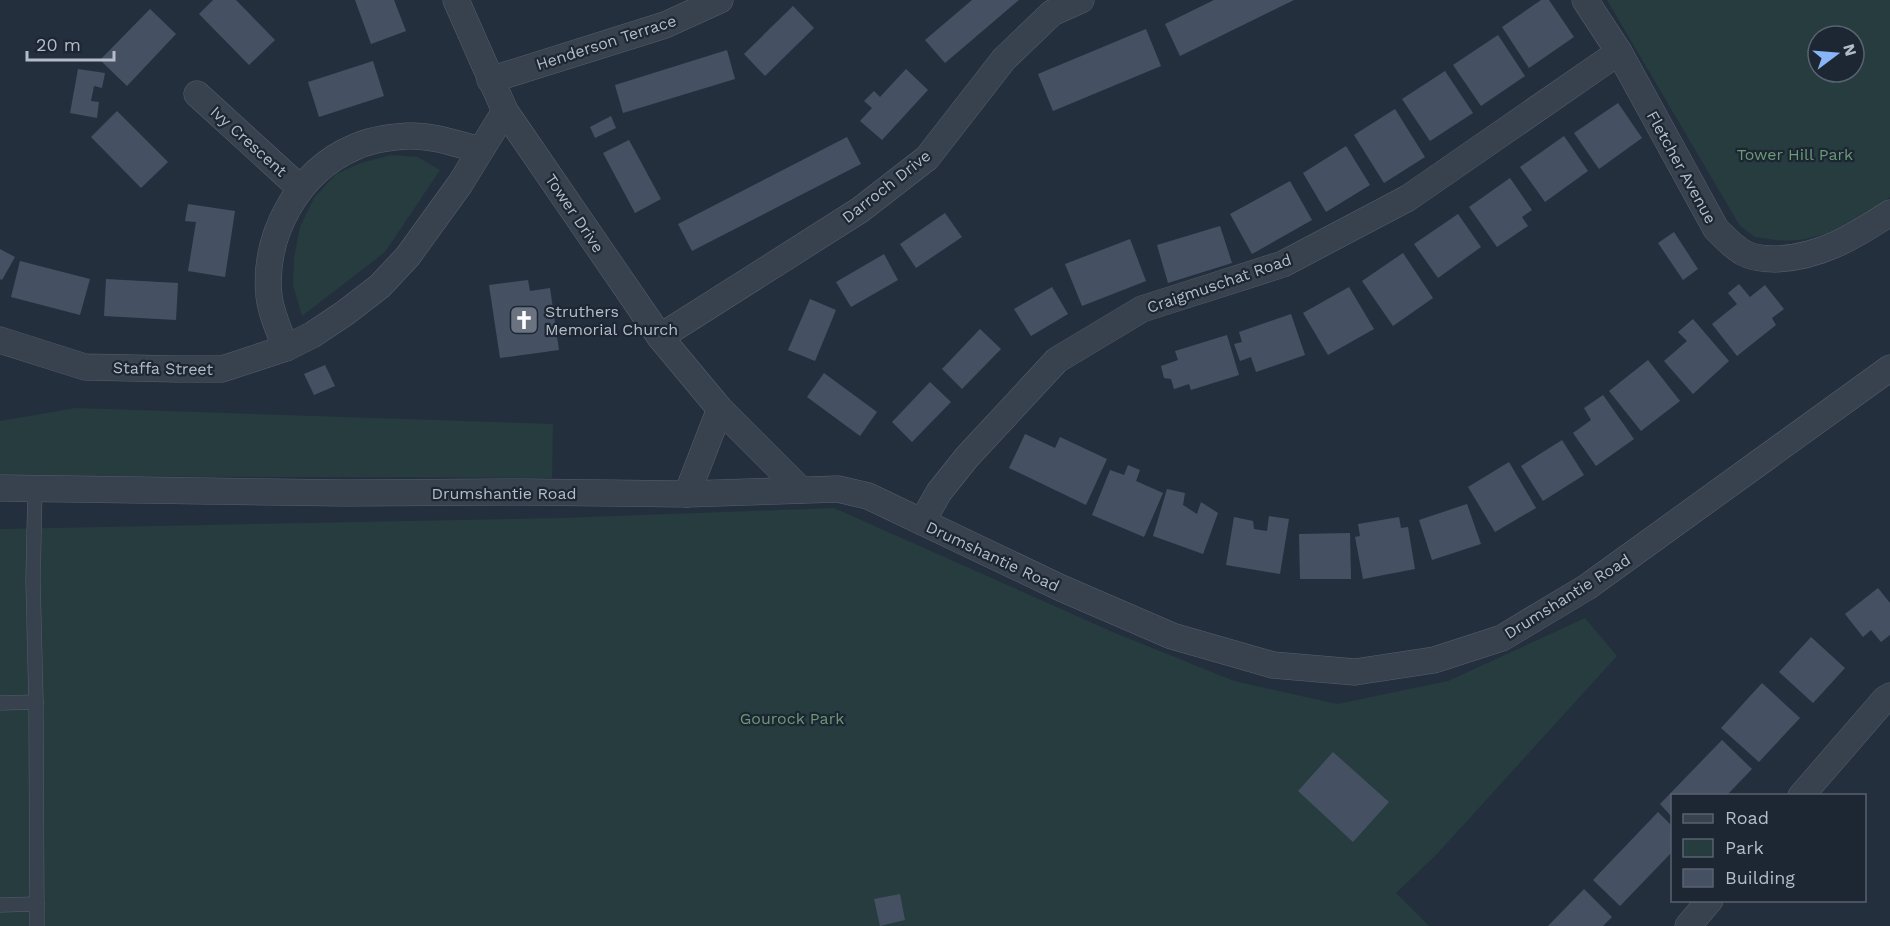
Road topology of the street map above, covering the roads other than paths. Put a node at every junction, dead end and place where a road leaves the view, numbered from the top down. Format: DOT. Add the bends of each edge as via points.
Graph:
graph roads {
  1 [pos="456,0"];
  2 [pos="720,0"];
  3 [pos="1081,0"];
  4 [pos="1584,0"];
  5 [pos="1619,52"];
  6 [pos="490,80"];
  7 [pos="197,94"];
  8 [pos="505,111"];
  9 [pos="480,150"];
  10 [pos="300,188"];
  11 [pos="1890,213"];
  12 [pos="660,337"];
  13 [pos="0,340"];
  14 [pos="286,348"];
  15 [pos="1890,368"];
  16 [pos="720,409"];
  17 [pos="0,488"];
  18 [pos="35,489"];
  19 [pos="801,490"];
  20 [pos="687,494"];
  21 [pos="922,522"];
  22 [pos="1890,696"];
  23 [pos="36,702"];
  24 [pos="0,703"];
  25 [pos="1802,794"];
  26 [pos="1708,902"];
  27 [pos="37,904"];
  28 [pos="0,905"];
  29 [pos="37,926"];
  30 [pos="1688,926"];
  1 -- 6 [label="street, Tower Drive"];
  2 -- 6 [label="street, Henderson Terrace" via="665,25"];
  3 -- 12 [label="street, Darroch Drive" via="1053,13 1004,59 927,158 860,210"];
  4 -- 5 [label="street, Fletcher Avenue"];
  5 -- 11 [label="street, Fletcher Avenue" via="1716,229 1746,255 1786,259 1808,254 1859,234"];
  5 -- 21 [label="street, Craigmuschat Road" via="1408,198 1283,264 1142,309 1057,360 967,457 939,492"];
  6 -- 8 [label="street, Tower Drive"];
  7 -- 10 [label="street, Ivy Crescent"];
  8 -- 9 [label="street, Staffa Street"];
  8 -- 12 [label="street, Tower Drive"];
  9 -- 10 [label="street, Ivy Crescent" via="439,138 385,139 355,146 325,164"];
  9 -- 14 [label="street, Staffa Street" via="431,228 380,286 345,314"];
  10 -- 14 [label="street, Ivy Crescent" via="274,240 270,269 269,296"];
  12 -- 16 [label="street, Tower Drive"];
  13 -- 14 [label="street, Staffa Street" via="85,367 222,369"];
  15 -- 21 [label="street, Drumshantie Road" via="1587,586 1502,638 1434,660 1355,672 1273,665 1172,636"];
  16 -- 19 [label="street, Tower Drive"];
  16 -- 20 [label="street"];
  17 -- 18 [label="street, Drumshantie Road"];
  18 -- 20 [label="street, Drumshantie Road"];
  18 -- 23 [label="lane"];
  19 -- 20 [label="street, Drumshantie Road"];
  19 -- 21 [label="street, Drumshantie Road" via="838,489 868,496"];
  22 -- 25 [label="street"];
  23 -- 24 [label="lane"];
  23 -- 27 [label="lane"];
  26 -- 30 [label="street"];
  27 -- 28 [label="lane"];
  27 -- 29 [label="lane"];
}
